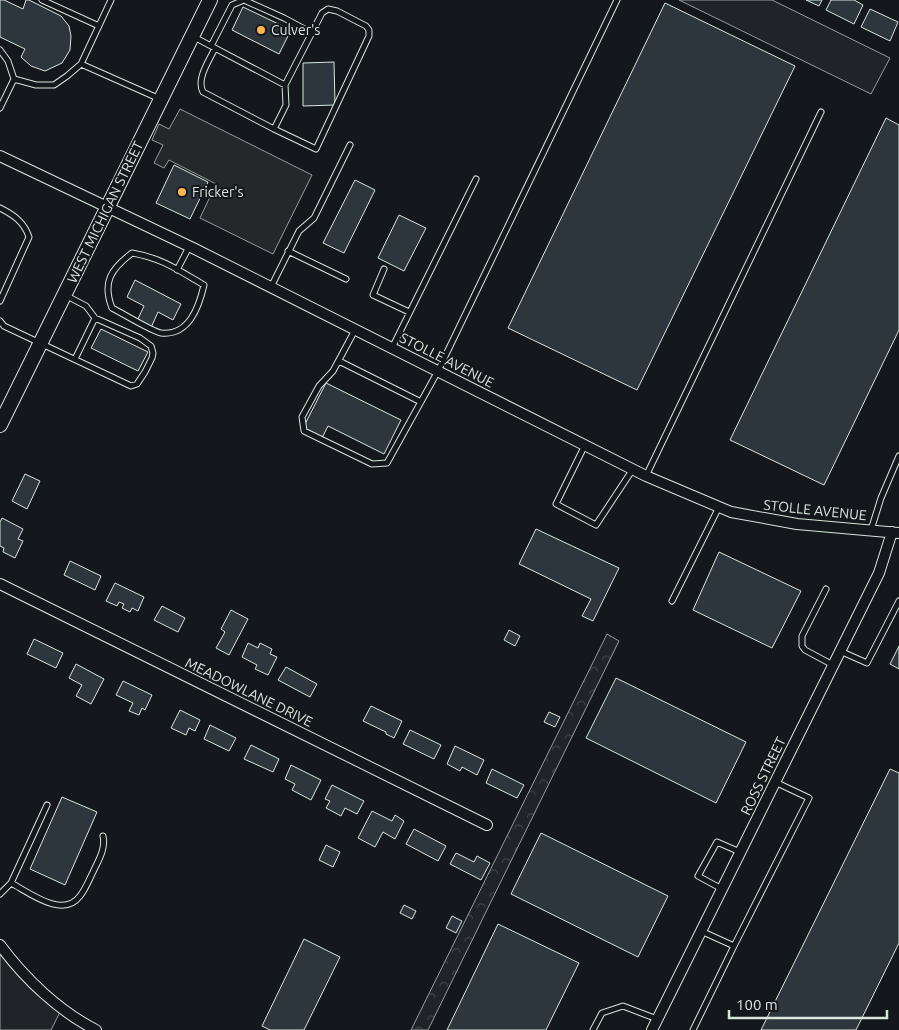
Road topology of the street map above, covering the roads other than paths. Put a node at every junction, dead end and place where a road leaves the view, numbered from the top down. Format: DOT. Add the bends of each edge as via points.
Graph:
graph roads {
  1 [pos="42,0"];
  2 [pos="112,0"];
  3 [pos="210,0"];
  4 [pos="244,0"];
  5 [pos="617,0"];
  6 [pos="99,26"];
  7 [pos="312,33"];
  8 [pos="193,37"];
  9 [pos="213,47"];
  10 [pos="0,50"];
  11 [pos="81,64"];
  12 [pos="14,79"];
  13 [pos="285,85"];
  14 [pos="161,100"];
  15 [pos="0,108"];
  16 [pos="821,112"];
  17 [pos="274,129"];
  18 [pos="350,145"];
  19 [pos="0,156"];
  20 [pos="476,179"];
  21 [pos="0,208"];
  22 [pos="107,208"];
  23 [pos="189,247"];
  24 [pos="288,251"];
  25 [pos="384,269"];
  26 [pos="177,270"];
  27 [pos="346,279"];
  28 [pos="270,287"];
  29 [pos="64,295"];
  30 [pos="0,301"];
  31 [pos="409,312"];
  32 [pos="95,318"];
  33 [pos="0,320"];
  34 [pos="355,330"];
  35 [pos="41,344"];
  36 [pos="392,348"];
  37 [pos="74,360"];
  38 [pos="339,361"];
  39 [pos="438,371"];
  40 [pos="421,402"];
  41 [pos="2,418"];
  42 [pos="585,445"];
  43 [pos="899,456"];
  44 [pos="633,469"];
  45 [pos="646,476"];
  46 [pos="720,507"];
  47 [pos="871,530"];
  48 [pos="895,533"];
  49 [pos="0,584"];
  50 [pos="826,588"];
  51 [pos="672,601"];
  52 [pos="899,601"];
  53 [pos="840,651"];
  54 [pos="834,665"];
  55 [pos="775,782"];
  56 [pos="47,805"];
  57 [pos="487,825"];
  58 [pos="103,836"];
  59 [pos="740,852"];
  60 [pos="12,883"];
  61 [pos="723,889"];
  62 [pos="0,894"];
  63 [pos="702,931"];
  64 [pos="0,945"];
  65 [pos="734,946"];
  66 [pos="658,1020"];
  67 [pos="96,1030"];
  68 [pos="593,1030"];
  69 [pos="652,1030"];
  70 [pos="694,1030"];
  1 -- 6 [label="lane"];
  2 -- 6 [label="lane"];
  3 -- 8 [label="main road, WEST MICHIGAN STREET"];
  4 -- 7 [label="lane"];
  4 -- 9 [label="lane" via="232,5"];
  5 -- 39 [label="lane"];
  6 -- 11 [label="lane"];
  7 -- 13 [label="lane"];
  7 -- 17 [label="lane" via="322,13 328,9 366,26 369,36 316,149"];
  8 -- 9 [label="lane"];
  8 -- 14 [label="main road, WEST MICHIGAN STREET"];
  9 -- 13 [label="lane"];
  9 -- 17 [label="lane" via="201,78 203,92"];
  10 -- 12 [label="lane" via="8,60"];
  11 -- 12 [label="lane" via="54,85 36,85"];
  11 -- 14 [label="lane"];
  12 -- 15 [label="lane"];
  13 -- 17 [label="lane" via="286,105"];
  14 -- 22 [label="main road, WEST MICHIGAN STREET"];
  16 -- 45 [label="lane"];
  18 -- 24 [label="lane" via="314,218 299,231"];
  19 -- 22 [label="street, STOLLE AVENUE"];
  20 -- 31 [label="lane"];
  21 -- 30 [label="lane" via="26,227 29,237"];
  22 -- 23 [label="street, STOLLE AVENUE"];
  22 -- 29 [label="main road, WEST MICHIGAN STREET"];
  23 -- 26 [label="lane"];
  23 -- 28 [label="street, STOLLE AVENUE"];
  24 -- 27 [label="lane"];
  24 -- 28 [label="lane"];
  25 -- 31 [label="lane" via="373,295"];
  26 -- 26 [label="lane" via="150,256 132,253 118,264 108,282 107,294 112,308 160,333 177,331 190,321 204,286"];
  28 -- 34 [label="street, STOLLE AVENUE"];
  29 -- 32 [label="lane" via="86,306"];
  29 -- 35 [label="main road, WEST MICHIGAN STREET"];
  31 -- 36 [label="lane"];
  32 -- 37 [label="lane"];
  32 -- 37 [label="lane" via="151,346 152,358 145,372 137,384 131,386"];
  33 -- 35 [label="lane" via="4,326"];
  34 -- 36 [label="street, STOLLE AVENUE"];
  34 -- 38 [label="lane"];
  35 -- 37 [label="lane"];
  35 -- 41 [label="main road, WEST MICHIGAN STREET"];
  36 -- 39 [label="street, STOLLE AVENUE"];
  38 -- 40 [label="lane"];
  38 -- 40 [label="lane" via="319,386 302,417 304,431 372,464 387,463"];
  39 -- 40 [label="lane"];
  39 -- 42 [label="street, STOLLE AVENUE"];
  42 -- 44 [label="street, STOLLE AVENUE"];
  42 -- 44 [label="lane" via="556,504 596,525"];
  43 -- 47 [label="lane"];
  44 -- 45 [label="street, STOLLE AVENUE"];
  45 -- 46 [label="street, STOLLE AVENUE"];
  46 -- 47 [label="street, STOLLE AVENUE" via="731,512 797,524"];
  46 -- 51 [label="lane"];
  47 -- 48 [label="street, STOLLE AVENUE"];
  48 -- 53 [label="street, ROSS STREET"];
  49 -- 57 [label="street, MEADOWLANE DRIVE"];
  50 -- 54 [label="lane" via="802,636 802,646"];
  52 -- 53 [label="lane" via="867,663"];
  53 -- 54 [label="street, ROSS STREET"];
  54 -- 55 [label="street, ROSS STREET"];
  55 -- 59 [label="street, ROSS STREET"];
  55 -- 65 [label="lane" via="809,798"];
  56 -- 60 [label="lane"];
  58 -- 60 [label="lane" via="105,845 92,875 80,897 71,905 59,906"];
  59 -- 61 [label="street, ROSS STREET"];
  59 -- 61 [label="lane" via="718,842 698,876"];
  60 -- 62 [label="lane"];
  61 -- 63 [label="street, ROSS STREET"];
  63 -- 65 [label="lane"];
  63 -- 66 [label="street, ROSS STREET"];
  64 -- 67 [label="street" via="26,976 54,1001"];
  65 -- 70 [label="lane"];
  66 -- 68 [label="lane" via="624,1006 602,1013"];
  66 -- 69 [label="street, ROSS STREET"];
}
